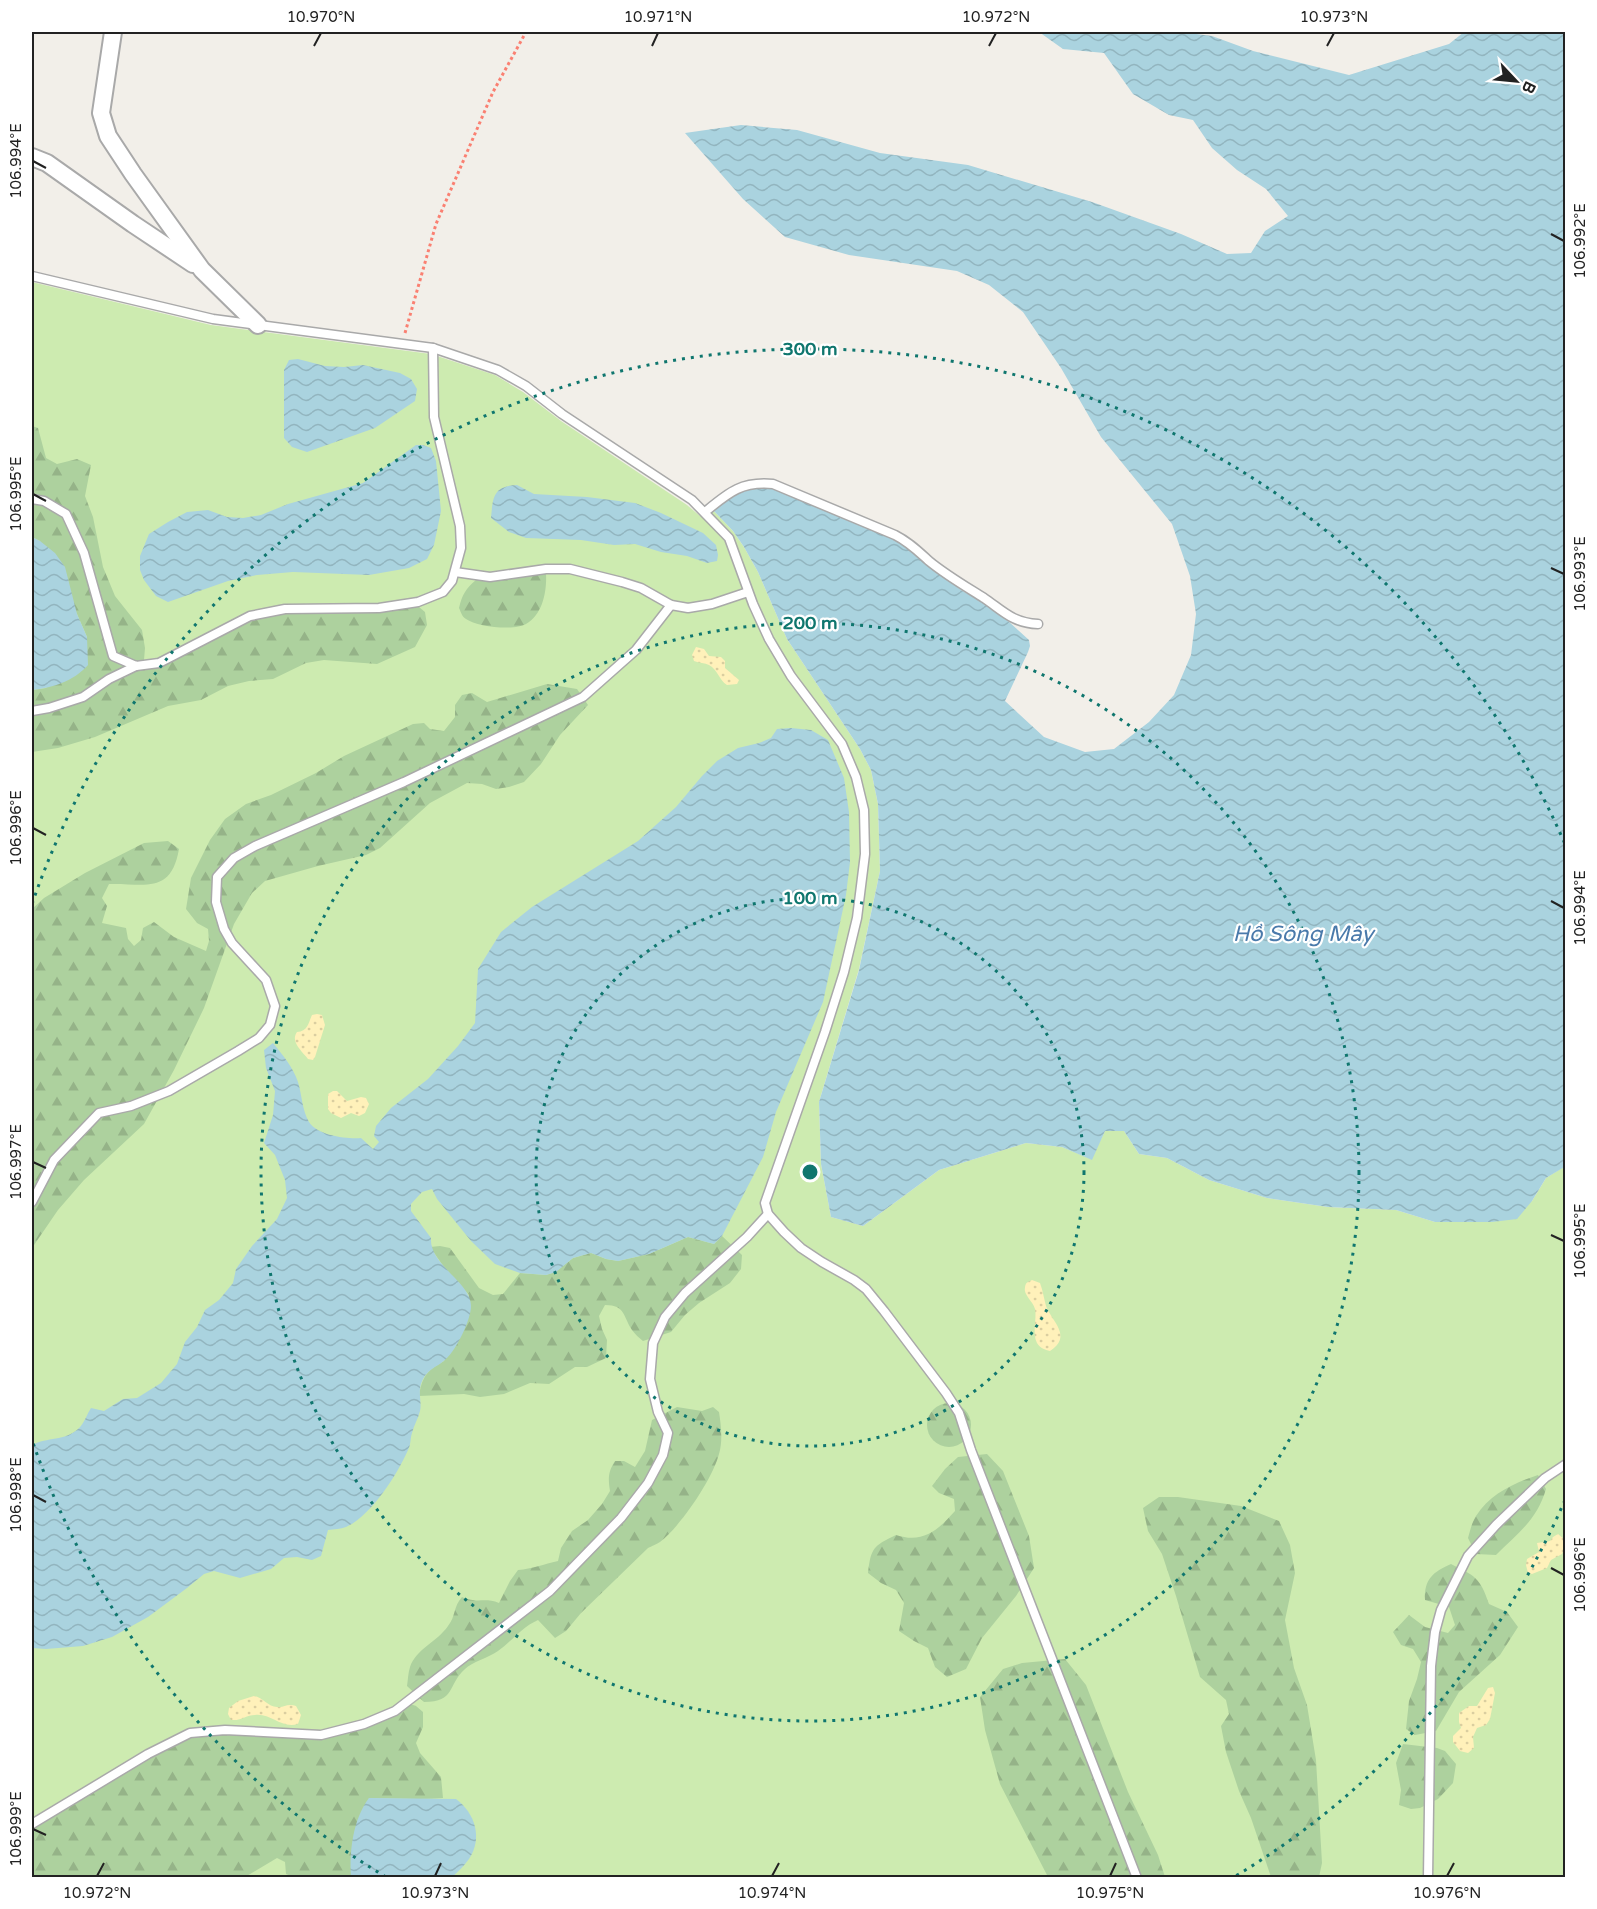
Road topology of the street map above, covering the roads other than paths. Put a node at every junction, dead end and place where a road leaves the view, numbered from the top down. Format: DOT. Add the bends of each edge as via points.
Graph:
graph roads {
  1 [pos="113,32"];
  2 [pos="32,157"];
  3 [pos="202,270"];
  4 [pos="32,276"];
  5 [pos="258,325"];
  6 [pos="434,348"];
  7 [pos="32,499"];
  8 [pos="705,512"];
  9 [pos="455,572"];
  10 [pos="748,592"];
  11 [pos="671,605"];
  12 [pos="1038,624"];
  13 [pos="136,666"];
  14 [pos="32,711"];
  15 [pos="32,1202"];
  16 [pos="768,1214"];
  17 [pos="1566,1464"];
  18 [pos="32,1824"];
  19 [pos="1137,1878"];
  20 [pos="1428,1878"];
  1 -- 3 [label="street" via="101,113 108,136"];
  2 -- 3 [label="street" via="47,163"];
  3 -- 5 [label="street"];
  4 -- 5 [label="lane" via="213,319"];
  5 -- 6 [label="lane"];
  6 -- 8 [label="lane" via="498,370 515,380"];
  6 -- 9 [label="lane" via="434,417 460,526 461,548"];
  7 -- 13 [label="lane" via="44,501 66,514 84,553 113,656"];
  8 -- 10 [label="lane" via="729,538"];
  8 -- 12 [label="lane" via="740,487 773,484 895,535 1011,618"];
  9 -- 11 [label="lane" via="490,577 570,569 641,588"];
  9 -- 13 [label="lane" via="443,592 418,602 379,608 285,609 250,616 159,663"];
  10 -- 11 [label="lane" via="712,604 688,608"];
  10 -- 16 [label="lane" via="791,676 842,744 864,810 865,854 857,918 825,1032 765,1203"];
  11 -- 15 [label="lane" via="636,650 583,697 234,858 217,878 216,902 232,943 266,980 275,1006 270,1025 258,1038 169,1091 99,1113 54,1160"];
  13 -- 14 [label="lane" via="83,697"];
  16 -- 18 [label="lane" via="665,1317 652,1343 650,1379 668,1433 663,1455 648,1483 621,1518 550,1591 394,1711 321,1735 225,1730 190,1734 148,1754"];
  16 -- 19 [label="lane" via="801,1248 866,1289 959,1413"];
  17 -- 20 [label="lane" via="1545,1478 1468,1556 1442,1610 1431,1666"];
}
